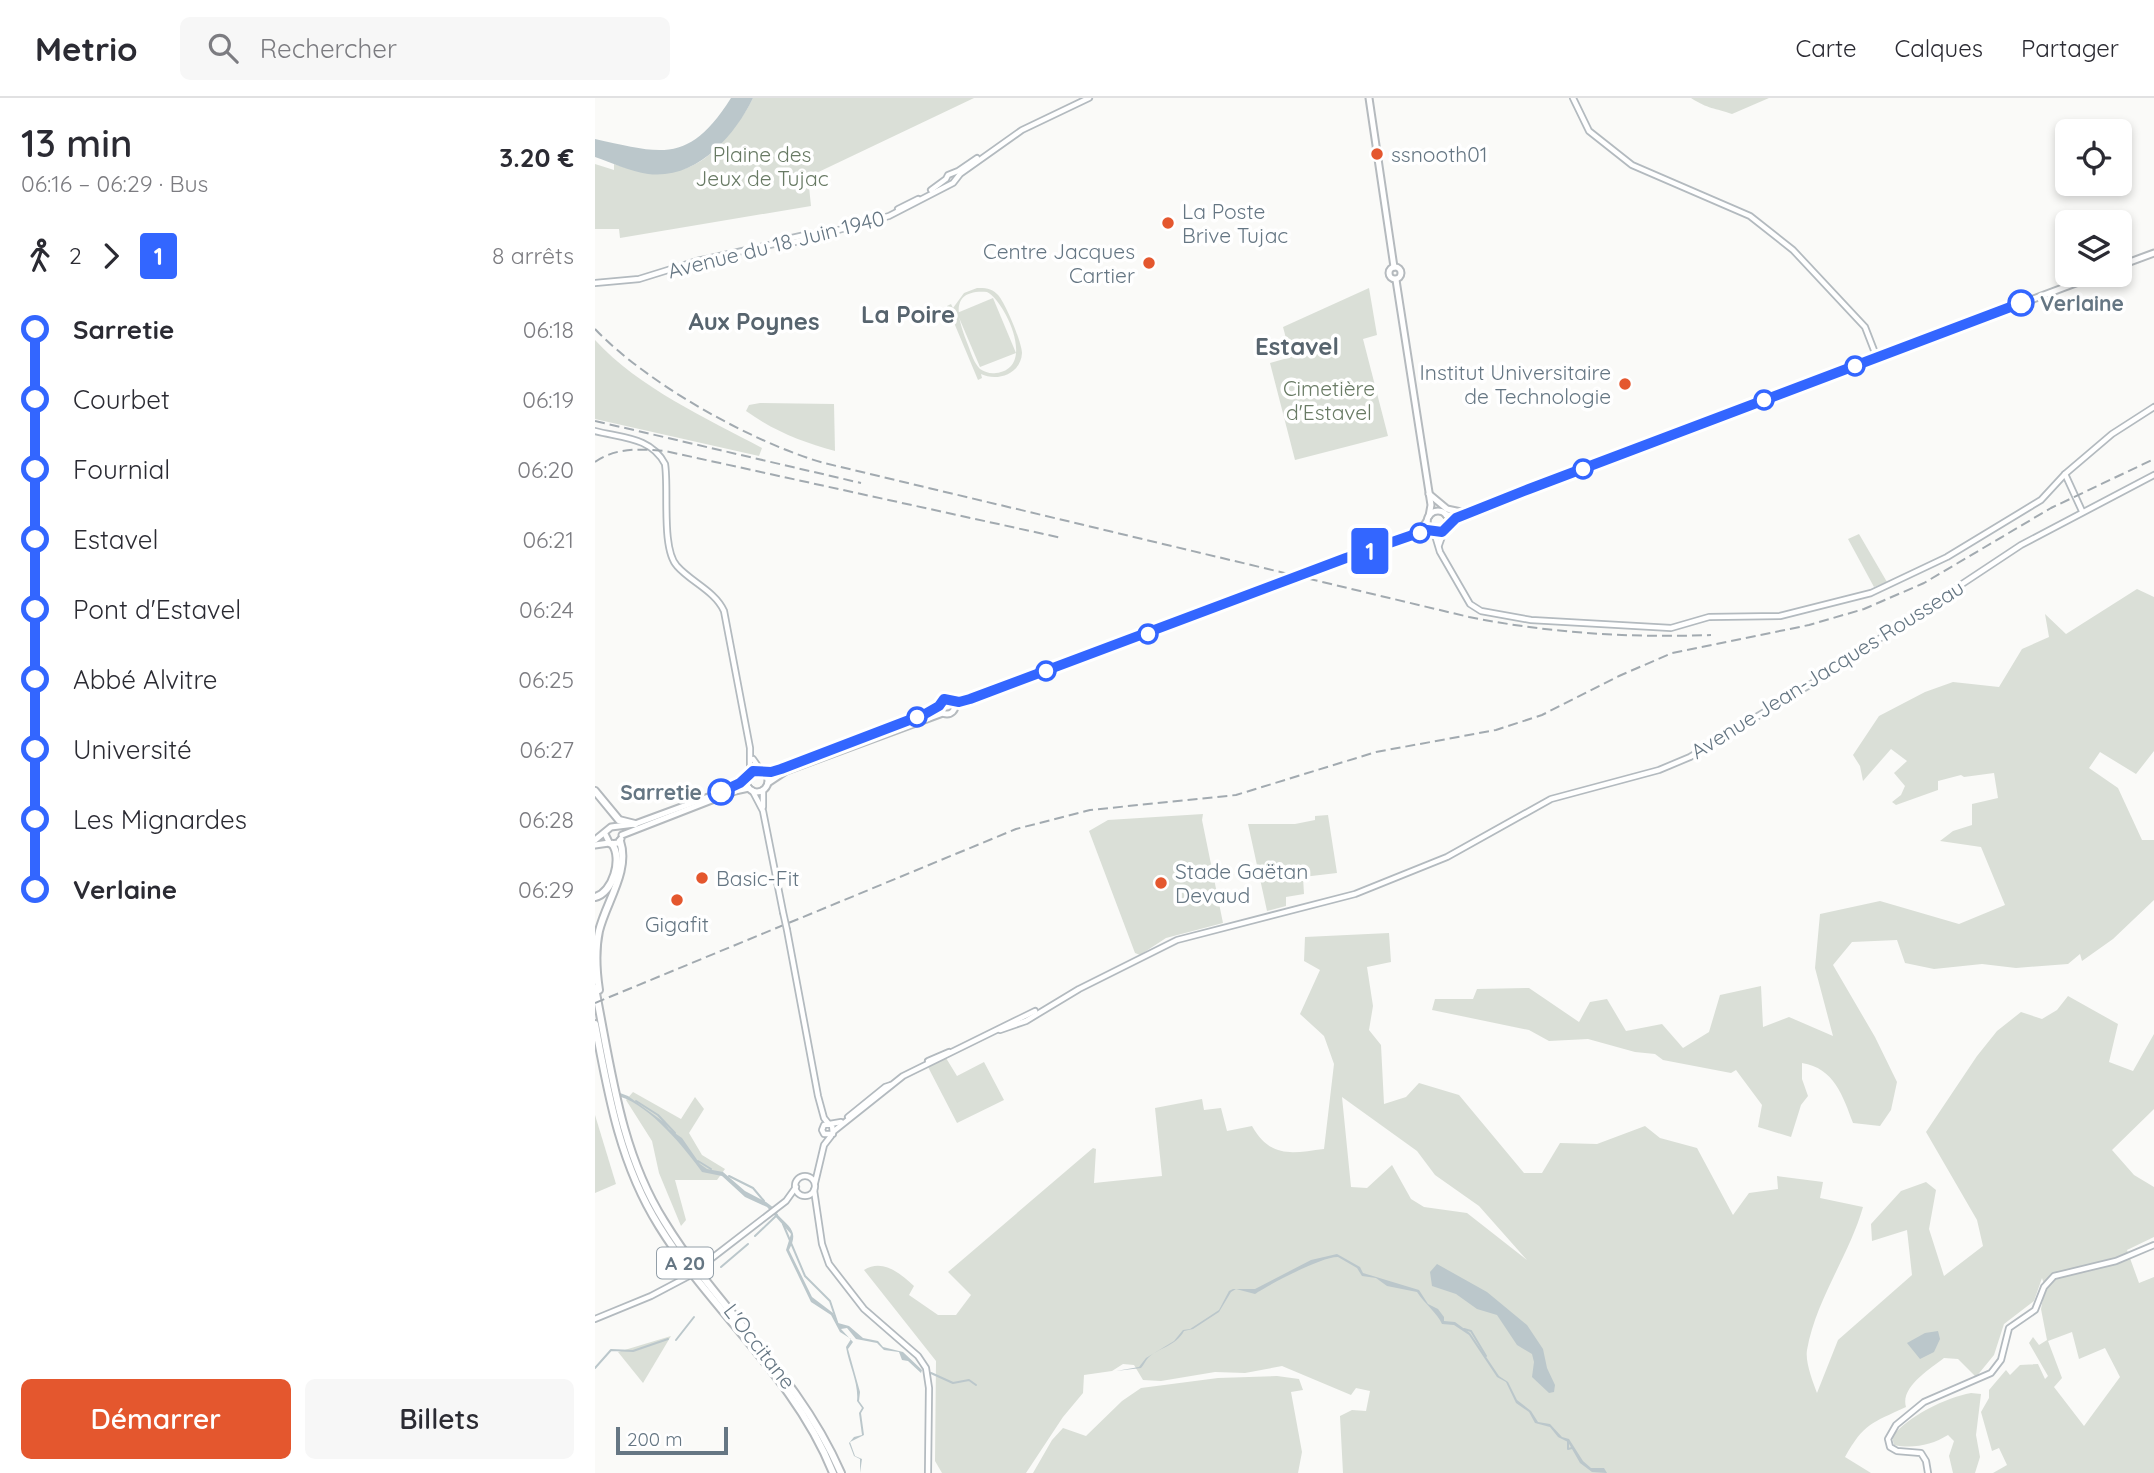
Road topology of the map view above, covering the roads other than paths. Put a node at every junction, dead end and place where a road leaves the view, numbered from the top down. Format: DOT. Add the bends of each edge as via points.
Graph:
graph roads {
  1 [pos="1083,98"];
  2 [pos="1089,98"];
  3 [pos="1369,98"];
  4 [pos="1573,98"];
  5 [pos="952,173"];
  6 [pos="956,180"];
  7 [pos="948,181"];
  8 [pos="2154,253"];
  9 [pos="2132,261"];
  10 [pos="595,282"];
  11 [pos="2065,287"];
  12 [pos="1877,358"];
  13 [pos="2154,407"];
  14 [pos="595,431"];
  15 [pos="2065,474"];
  16 [pos="2154,475"];
  17 [pos="1526,490"];
  18 [pos="1429,494"];
  19 [pos="1431,505"];
  20 [pos="1464,512"];
  21 [pos="2082,512"];
  22 [pos="1443,513"];
  23 [pos="1428,518"];
  24 [pos="1446,528"];
  25 [pos="1432,531"];
  26 [pos="1438,549"];
  27 [pos="1350,557"];
  28 [pos="970,699"];
  29 [pos="953,701"];
  30 [pos="939,706"];
  31 [pos="954,710"];
  32 [pos="943,713"];
  33 [pos="750,748"];
  34 [pos="763,772"];
  35 [pos="748,776"];
  36 [pos="768,783"];
  37 [pos="751,789"];
  38 [pos="763,790"];
  39 [pos="595,791"];
  40 [pos="763,811"];
  41 [pos="635,824"];
  42 [pos="618,828"];
  43 [pos="605,834"];
  44 [pos="621,838"];
  45 [pos="595,842"];
  46 [pos="610,843"];
  47 [pos="595,897"];
  48 [pos="595,988"];
  49 [pos="600,1013"];
  50 [pos="595,1024"];
  51 [pos="893,1085"];
  52 [pos="818,1096"];
  53 [pos="831,1128"];
  54 [pos="822,1130"];
  55 [pos="824,1143"];
  56 [pos="819,1165"];
  57 [pos="807,1177"];
  58 [pos="814,1187"];
  59 [pos="796,1188"];
  60 [pos="804,1196"];
  61 [pos="786,1201"];
  62 [pos="818,1209"];
  63 [pos="2154,1245"];
  64 [pos="595,1319"];
  65 [pos="833,1473"];
  66 [pos="841,1473"];
  67 [pos="928,1473"];
  68 [pos="1928,1473"];
  1 -- 5 [label="main road" via="1019,129"];
  2 -- 6 [label="main road" via="1022,130"];
  3 -- 18 [label="main road" via="1394,267 1389,273 1396,280"];
  4 -- 12 [label="main road" via="1589,131 1632,165 1749,216 1779,239 1865,327"];
  5 -- 6 [label="main road"];
  5 -- 7 [label="main road"];
  6 -- 7 [label="main road"];
  7 -- 10 [label="main road, Avenue du 18 Juin 1940" via="877,219 641,276"];
  7 -- 10 [label="main road, Avenue du 18 Juin 1940" via="880,220 697,261 639,279"];
  8 -- 9 [label="main road"];
  11 -- 12 [label="main road"];
  12 -- 17 [label="main road"];
  13 -- 15 [label="main road" via="2112,434"];
  14 -- 33 [label="main road" via="647,443 661,455 667,472 670,552 676,566 724,611"];
  15 -- 21 [label="main road"];
  15 -- 26 [label="main road" via="2041,500 1909,577 1871,593 1780,616 1709,617 1671,628 1531,620 1481,611 1470,604"];
  16 -- 21 [label="main road, Avenue Jean-Jacques Rousseau"];
  17 -- 20 [label="main road"];
  17 -- 24 [label="main road" via="1456,518"];
  18 -- 19 [label="main road"];
  18 -- 20 [label="main road" via="1447,509"];
  19 -- 22 [label="main road"];
  19 -- 23 [label="main road"];
  20 -- 22 [label="main road"];
  21 -- 51 [label="main road, Avenue Jean-Jacques Rousseau" via="2021,545 1704,750 1659,770 1551,799 1447,857 1355,894 1177,940 1000,1030 936,1056"];
  22 -- 23 [label="main road"];
  22 -- 24 [label="main road"];
  23 -- 25 [label="main road"];
  23 -- 27 [label="main road" via="1421,528"];
  24 -- 25 [label="main road"];
  24 -- 26 [label="main road"];
  25 -- 26 [label="main road"];
  25 -- 27 [label="main road"];
  27 -- 28 [label="main road"];
  28 -- 29 [label="main road"];
  28 -- 31 [label="main road"];
  29 -- 30 [label="main road" via="944,699"];
  29 -- 31 [label="main road"];
  30 -- 32 [label="main road"];
  30 -- 34 [label="main road"];
  31 -- 32 [label="main road"];
  32 -- 36 [label="main road" via="786,771"];
  33 -- 34 [label="main road"];
  33 -- 35 [label="main road"];
  34 -- 35 [label="main road"];
  34 -- 36 [label="main road"];
  35 -- 37 [label="main road"];
  35 -- 41 [label="main road" via="730,789"];
  36 -- 38 [label="main road"];
  37 -- 38 [label="main road"];
  37 -- 40 [label="main road"];
  37 -- 44 [label="main road" via="629,830"];
  38 -- 40 [label="main road"];
  39 -- 41 [label="highway" via="619,820"];
  40 -- 52 [label="main road, bridge"];
  41 -- 42 [label="main road"];
  42 -- 43 [label="main road" via="609,828"];
  42 -- 44 [label="main road"];
  43 -- 45 [label="main road"];
  43 -- 46 [label="main road"];
  44 -- 46 [label="main road"];
  44 -- 49 [label="highway" via="620,873 597,947"];
  45 -- 46 [label="main road"];
  46 -- 47 [label="highway" via="617,854 615,869 608,889"];
  48 -- 49 [label="highway, L'Occitane / A 20"];
  49 -- 66 [label="highway, L'Occitane / A 20" via="628,1145 647,1191 684,1251 808,1408"];
  50 -- 65 [label="highway, L'Occitane / A 20" via="616,1126 641,1193 677,1254 782,1382 817,1437"];
  51 -- 53 [label="main road"];
  51 -- 53 [label="main road"];
  52 -- 53 [label="main road"];
  52 -- 54 [label="main road"];
  53 -- 54 [label="main road"];
  53 -- 54 [label="main road"];
  53 -- 55 [label="main road"];
  54 -- 55 [label="main road"];
  55 -- 56 [label="main road"];
  56 -- 57 [label="main road"];
  56 -- 58 [label="main road"];
  57 -- 58 [label="main road"];
  57 -- 59 [label="main road" via="799,1178"];
  58 -- 60 [label="main road"];
  58 -- 62 [label="main road"];
  59 -- 60 [label="main road"];
  59 -- 61 [label="main road"];
  60 -- 61 [label="main road"];
  60 -- 62 [label="main road"];
  61 -- 64 [label="main road, bridge" via="687,1277"];
  62 -- 67 [label="main road" via="822,1244 839,1278 864,1309 926,1368"];
  63 -- 68 [label="main road" via="2121,1260 2070,1270 2050,1279 2035,1310 2009,1328 2001,1360 1991,1373 1928,1400 1896,1425 1889,1437 1890,1447 1921,1453"];
}
